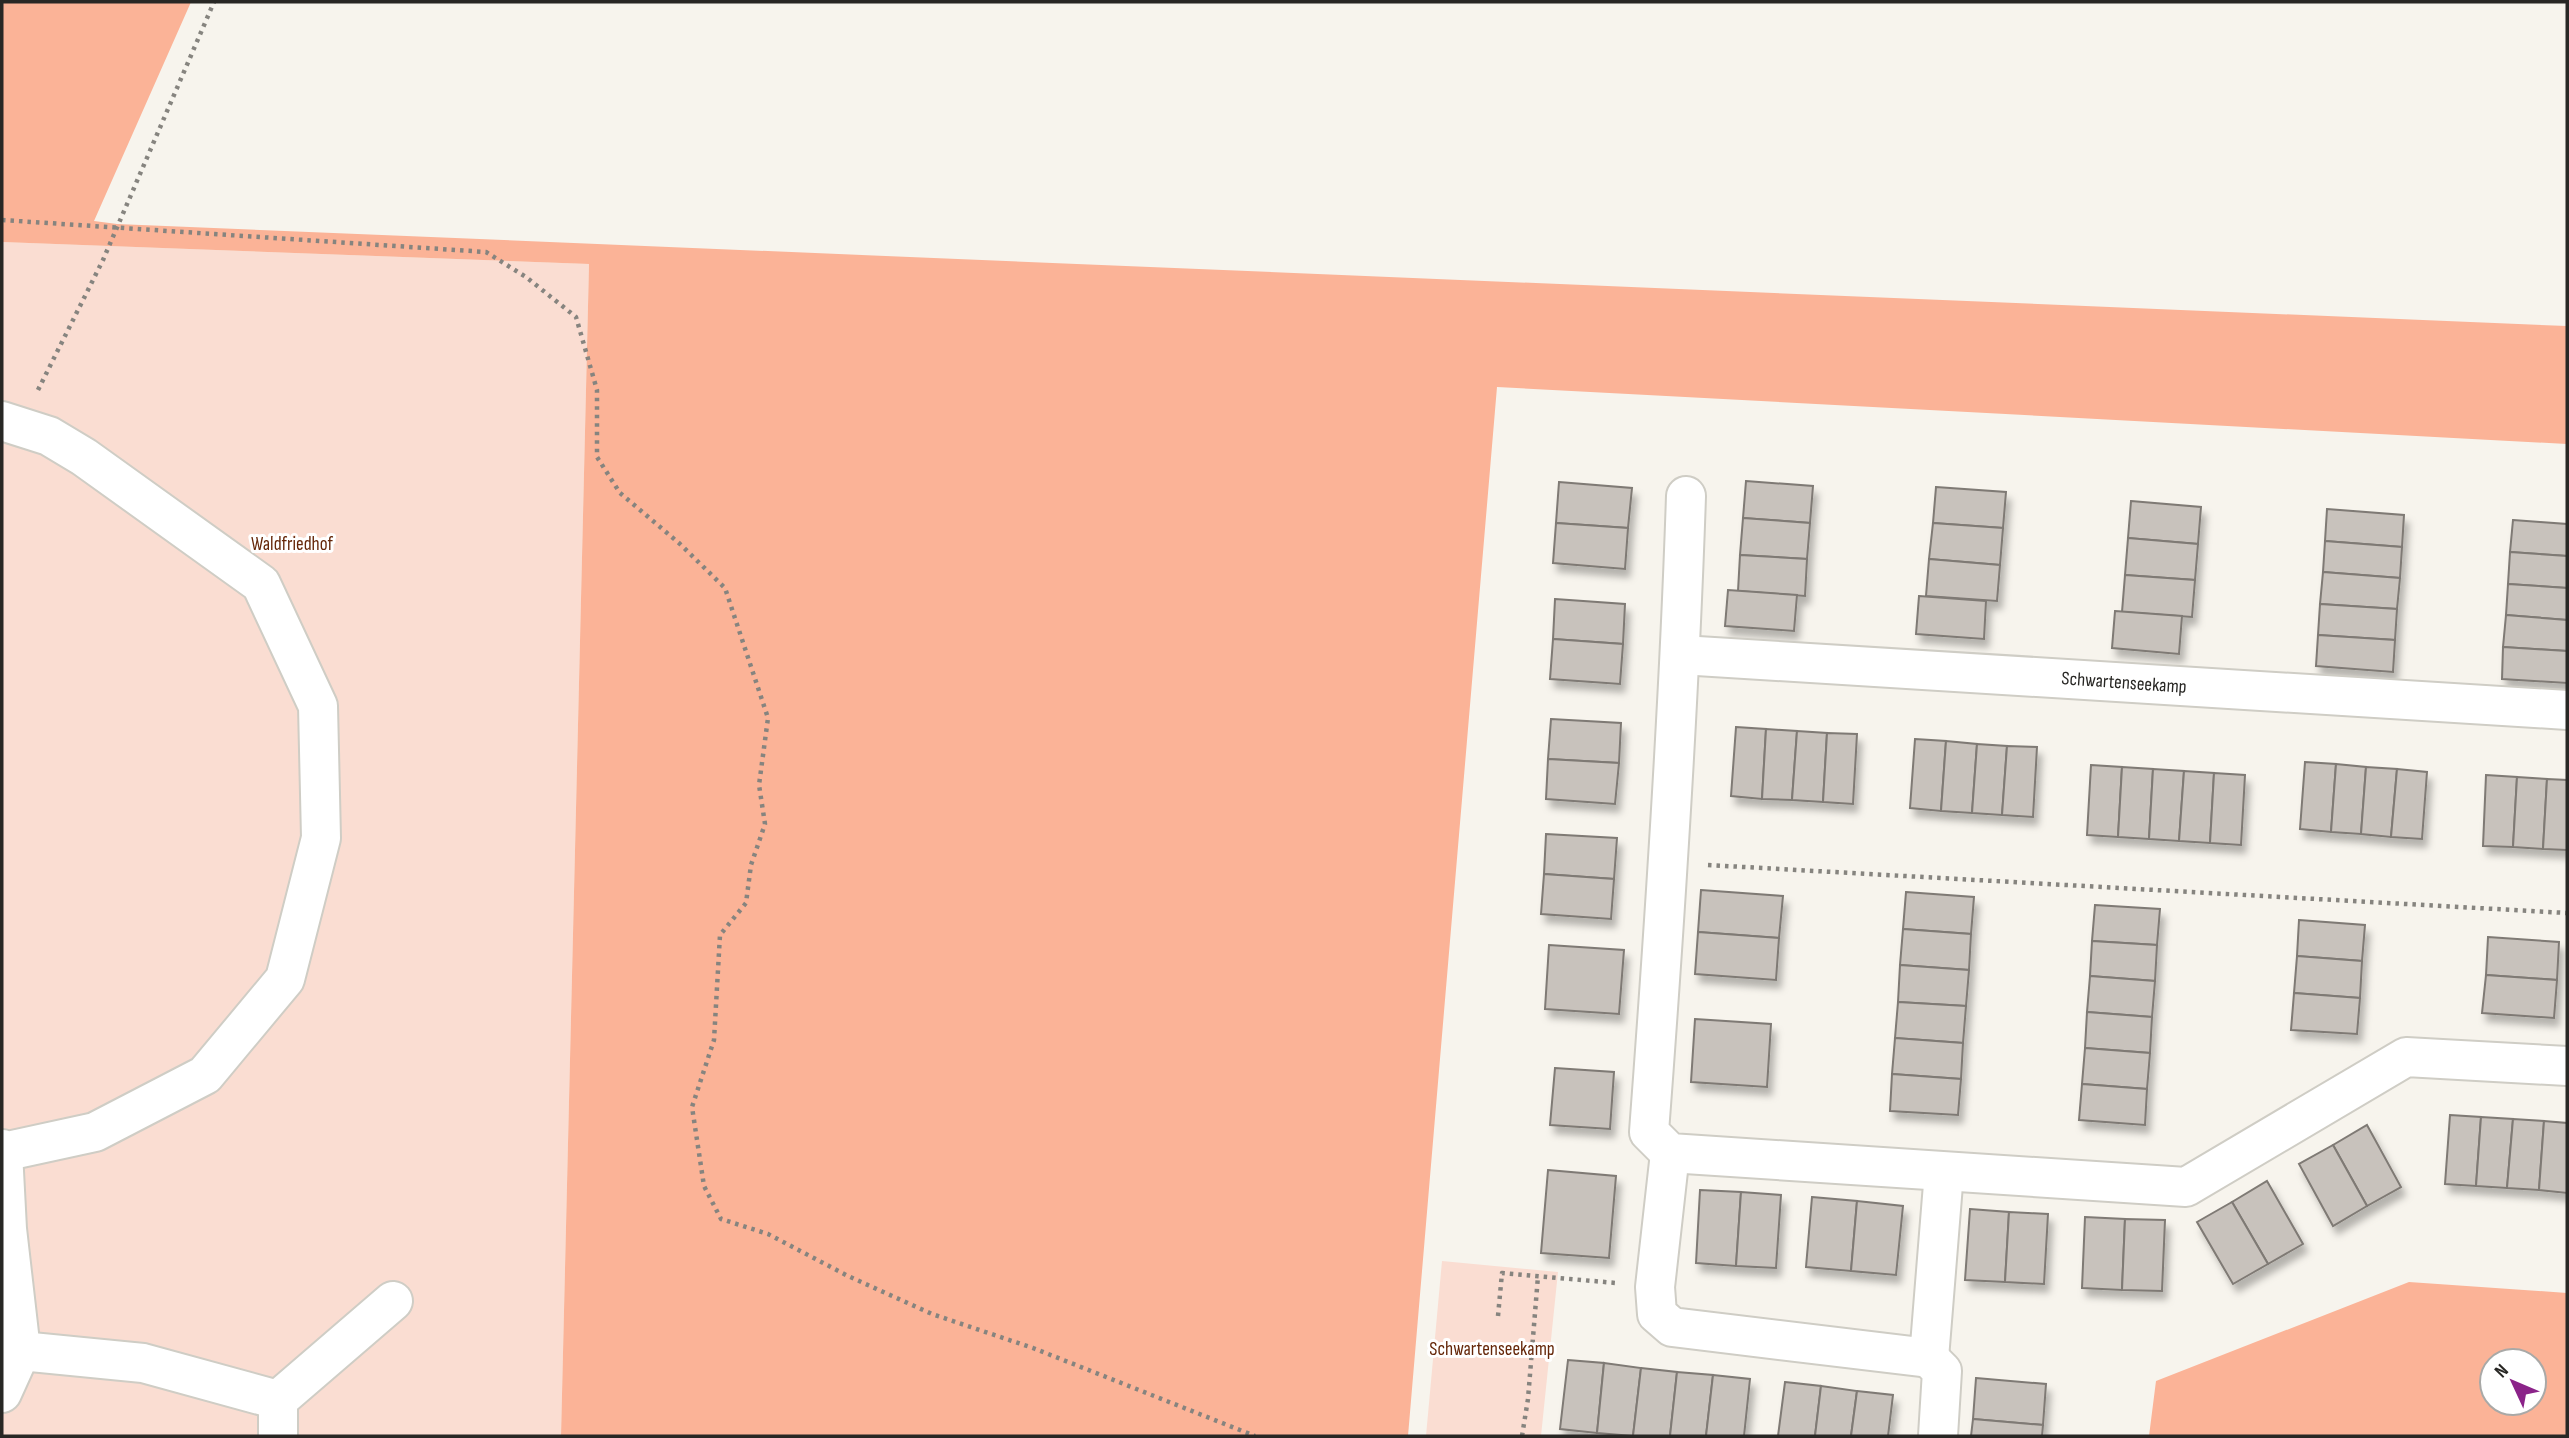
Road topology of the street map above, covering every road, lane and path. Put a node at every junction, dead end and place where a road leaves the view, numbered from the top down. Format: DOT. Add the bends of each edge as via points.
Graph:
graph roads {
  1 [pos="214,2"];
  2 [pos="2,220"];
  3 [pos="117,227"];
  4 [pos="11,423"];
  5 [pos="1686,496"];
  6 [pos="1681,655"];
  7 [pos="2567,710"];
  8 [pos="1670,863"];
  9 [pos="2567,913"];
  10 [pos="2567,1066"];
  11 [pos="2,1150"];
  12 [pos="1670,1153"];
  13 [pos="1944,1172"];
  14 [pos="1538,1276"];
  15 [pos="1655,1287"];
  16 [pos="393,1301"];
  17 [pos="1498,1316"];
  18 [pos="21,1352"];
  19 [pos="1929,1358"];
  20 [pos="2,1393"];
  21 [pos="278,1418"];
  22 [pos="1255,1436"];
  23 [pos="1522,1436"];
  24 [pos="1938,1436"];
  1 -- 3 [label="path"];
  2 -- 3 [label="path"];
  3 -- 4 [label="path"];
  3 -- 22 [label="path" via="486,252 576,317 597,390 597,457 620,493 725,588 768,718 759,785 765,824 751,865 746,903 720,935 714,1040 692,1107 704,1186 721,1219 768,1234 932,1314 1033,1348"];
  4 -- 11 [label="street" via="49,436 84,457 261,584 318,706 321,838 285,979 205,1075 95,1132"];
  5 -- 6 [label="street"];
  6 -- 7 [label="street, Schwartenseekamp"];
  6 -- 8 [label="street"];
  8 -- 9 [label="path"];
  8 -- 12 [label="street" via="1649,1132"];
  10 -- 13 [label="street" via="2406,1057 2186,1187"];
  11 -- 18 [label="street"];
  12 -- 13 [label="street"];
  12 -- 15 [label="street"];
  13 -- 19 [label="street"];
  14 -- 15 [label="path"];
  14 -- 17 [label="path" via="1502,1273"];
  14 -- 23 [label="path"];
  15 -- 19 [label="street" via="1657,1314 1672,1327"];
  16 -- 21 [label="street"];
  18 -- 20 [label="street"];
  18 -- 21 [label="street" via="143,1363"];
  19 -- 24 [label="street" via="1942,1371"];
}
